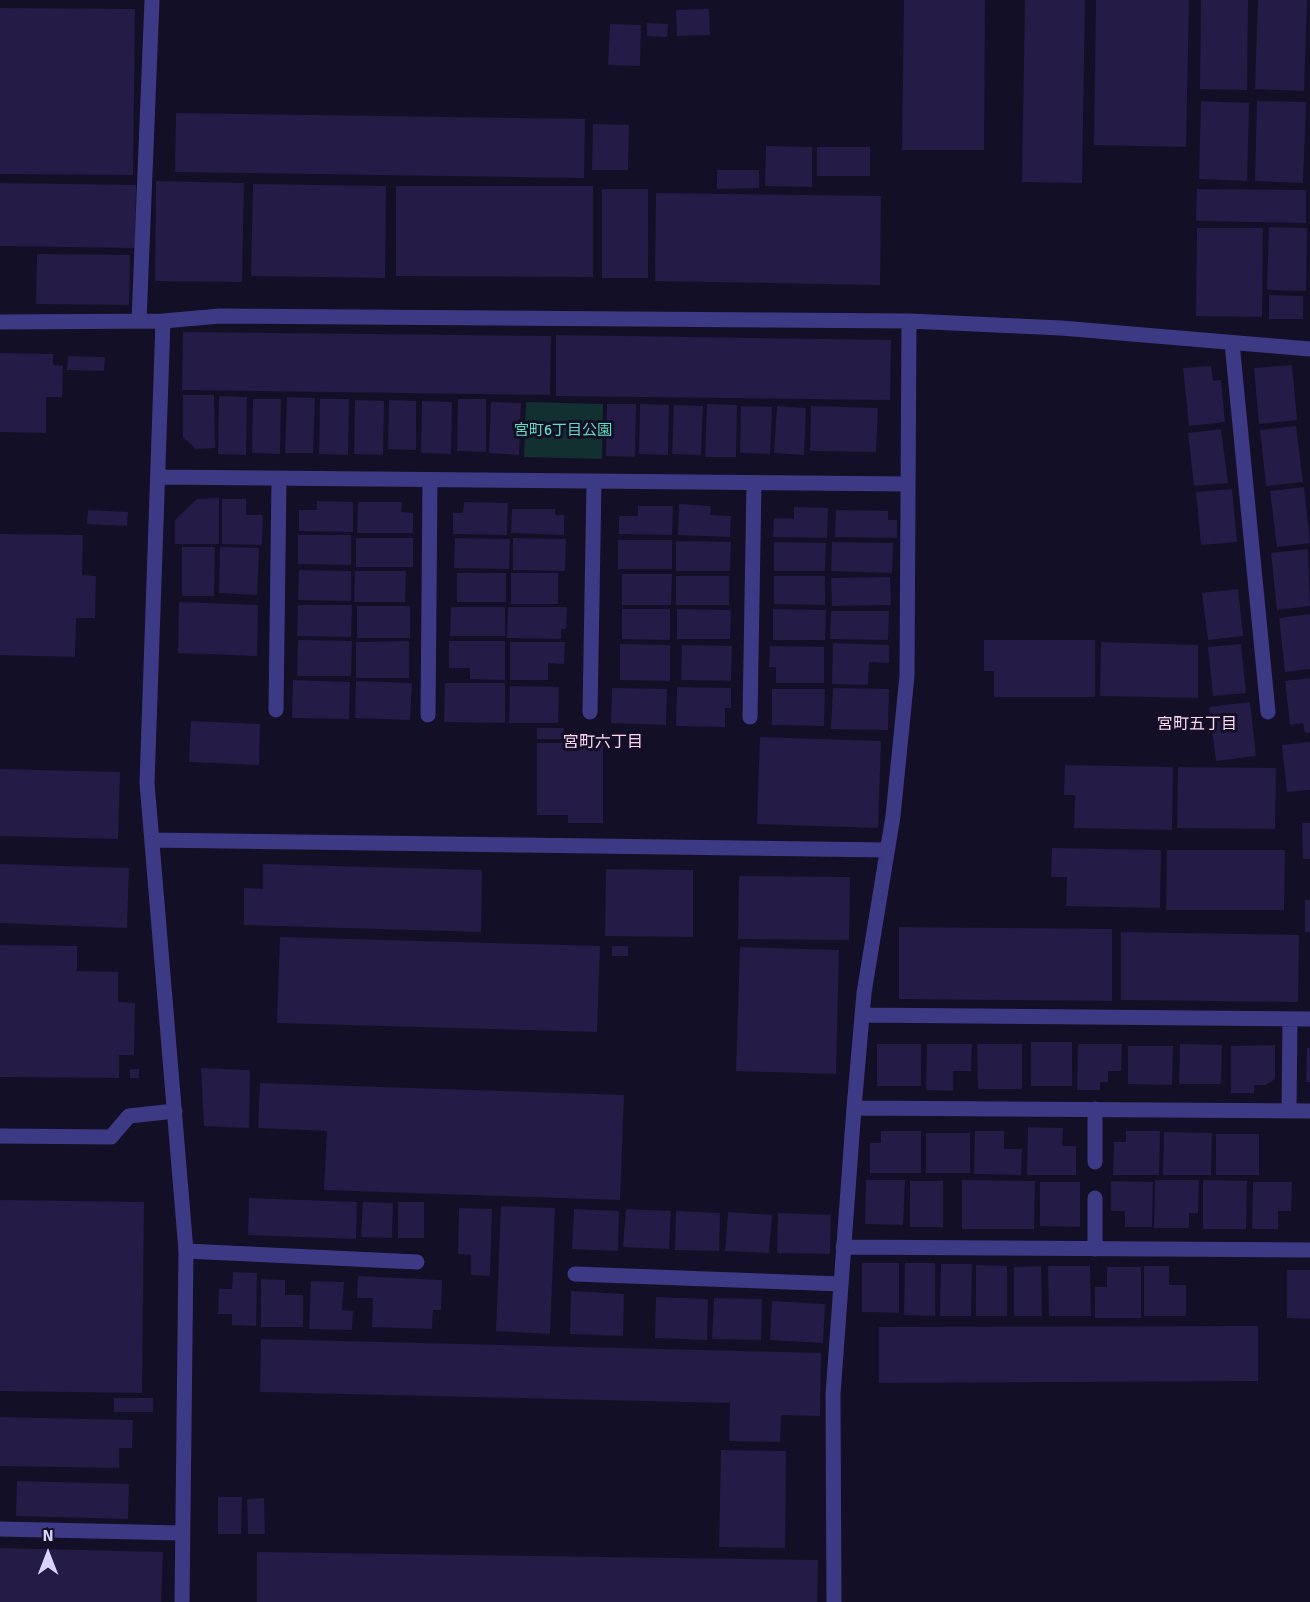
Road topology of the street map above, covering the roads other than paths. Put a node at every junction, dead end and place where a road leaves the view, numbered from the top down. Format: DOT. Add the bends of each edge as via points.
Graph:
graph roads {
  1 [pos="152,0"];
  2 [pos="139,321"];
  3 [pos="163,321"];
  4 [pos="909,321"];
  5 [pos="0,322"];
  6 [pos="1232,343"];
  7 [pos="1310,349"];
  8 [pos="158,477"];
  9 [pos="279,479"];
  10 [pos="430,480"];
  11 [pos="594,482"];
  12 [pos="754,483"];
  13 [pos="908,484"];
  14 [pos="276,710"];
  15 [pos="590,712"];
  16 [pos="1268,712"];
  17 [pos="428,715"];
  18 [pos="750,717"];
  19 [pos="153,840"];
  20 [pos="887,850"];
  21 [pos="862,1015"];
  22 [pos="1290,1019"];
  23 [pos="1310,1019"];
  24 [pos="854,1108"];
  25 [pos="1095,1109"];
  26 [pos="175,1111"];
  27 [pos="1289,1111"];
  28 [pos="1310,1111"];
  29 [pos="0,1136"];
  30 [pos="1095,1162"];
  31 [pos="1095,1198"];
  32 [pos="843,1247"];
  33 [pos="1095,1249"];
  34 [pos="1310,1250"];
  35 [pos="186,1251"];
  36 [pos="417,1262"];
  37 [pos="575,1274"];
  38 [pos="841,1284"];
  39 [pos="0,1529"];
  40 [pos="182,1533"];
  41 [pos="182,1602"];
  42 [pos="834,1602"];
  1 -- 2 [label="street"];
  2 -- 3 [label="street"];
  2 -- 5 [label="street"];
  3 -- 4 [label="street" via="220,316"];
  3 -- 8 [label="street"];
  4 -- 6 [label="street" via="1061,328"];
  4 -- 13 [label="street"];
  6 -- 7 [label="street"];
  6 -- 16 [label="street"];
  8 -- 9 [label="street"];
  8 -- 19 [label="street" via="147,783"];
  9 -- 10 [label="street"];
  9 -- 14 [label="street"];
  10 -- 11 [label="street"];
  10 -- 17 [label="street"];
  11 -- 12 [label="street"];
  11 -- 15 [label="street"];
  12 -- 13 [label="street"];
  12 -- 18 [label="street"];
  13 -- 20 [label="street" via="907,676"];
  19 -- 20 [label="street"];
  19 -- 26 [label="street"];
  20 -- 21 [label="street"];
  21 -- 22 [label="street"];
  21 -- 24 [label="street"];
  22 -- 23 [label="street"];
  22 -- 27 [label="street"];
  24 -- 25 [label="street"];
  24 -- 32 [label="street"];
  25 -- 27 [label="street"];
  25 -- 30 [label="street"];
  26 -- 29 [label="street" via="129,1116 111,1137"];
  26 -- 35 [label="street"];
  27 -- 28 [label="street"];
  31 -- 33 [label="street"];
  32 -- 33 [label="street"];
  32 -- 38 [label="street"];
  33 -- 34 [label="street"];
  35 -- 36 [label="street"];
  35 -- 40 [label="street"];
  37 -- 38 [label="street"];
  38 -- 42 [label="street" via="833,1394"];
  39 -- 40 [label="street"];
  40 -- 41 [label="street"];
}
